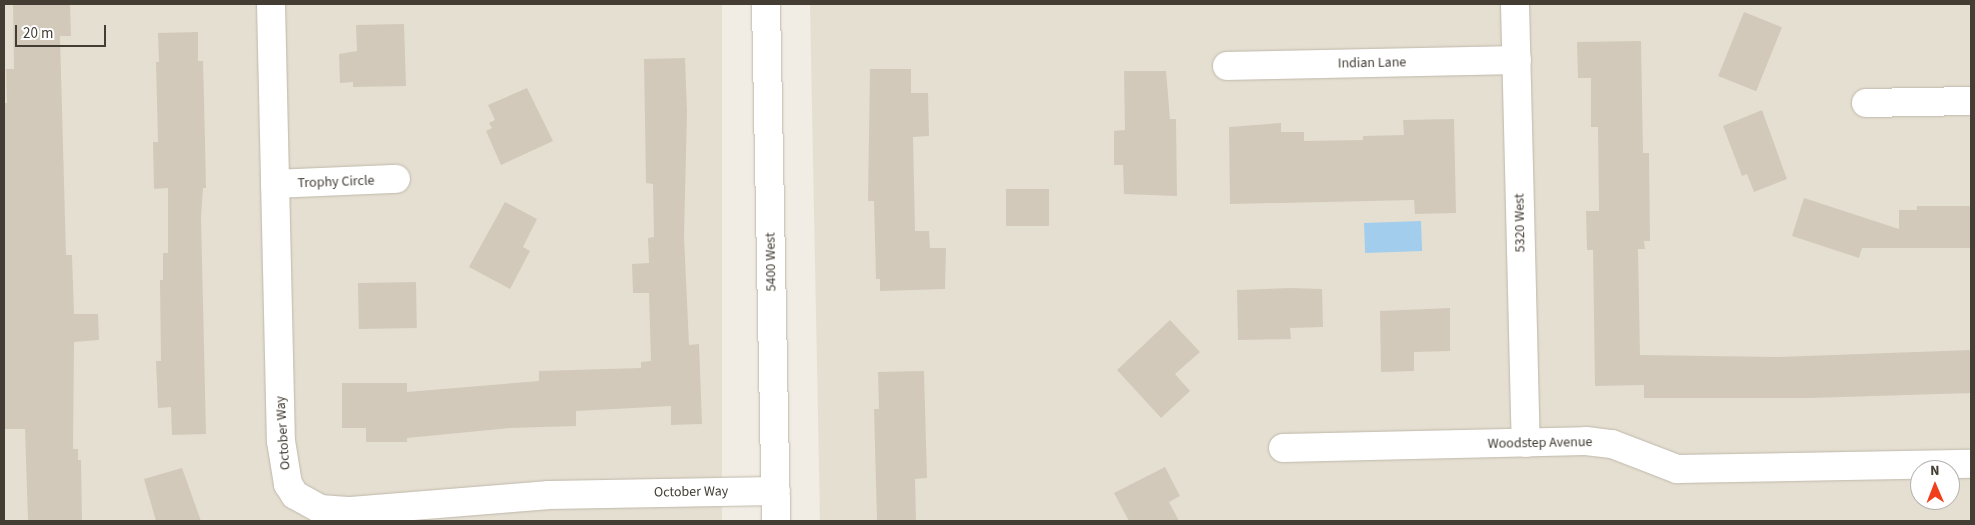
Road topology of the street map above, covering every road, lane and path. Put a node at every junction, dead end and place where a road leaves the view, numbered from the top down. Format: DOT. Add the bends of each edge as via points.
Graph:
graph roads {
  1 [pos="271,4"];
  2 [pos="766,4"];
  3 [pos="1515,4"];
  4 [pos="1517,60"];
  5 [pos="1226,66"];
  6 [pos="1971,101"];
  7 [pos="1866,103"];
  8 [pos="396,180"];
  9 [pos="275,184"];
  10 [pos="1526,443"];
  11 [pos="1283,448"];
  12 [pos="1971,464"];
  13 [pos="776,491"];
  14 [pos="776,521"];
  1 -- 9 [label="street, October Way"];
  2 -- 13 [label="street, 5400 West"];
  3 -- 4 [label="street, 5320 West"];
  4 -- 5 [label="street, Indian Lane"];
  4 -- 10 [label="street, 5320 West"];
  6 -- 7 [label="street"];
  8 -- 9 [label="street, Trophy Circle"];
  9 -- 13 [label="street, October Way" via="282,448 288,484 306,504 320,509 351,511 549,494"];
  10 -- 11 [label="street, Woodstep Avenue"];
  10 -- 12 [label="street, Woodstep Avenue" via="1586,441 1612,444 1662,466 1692,470"];
  13 -- 14 [label="street, 5400 West"];
}
